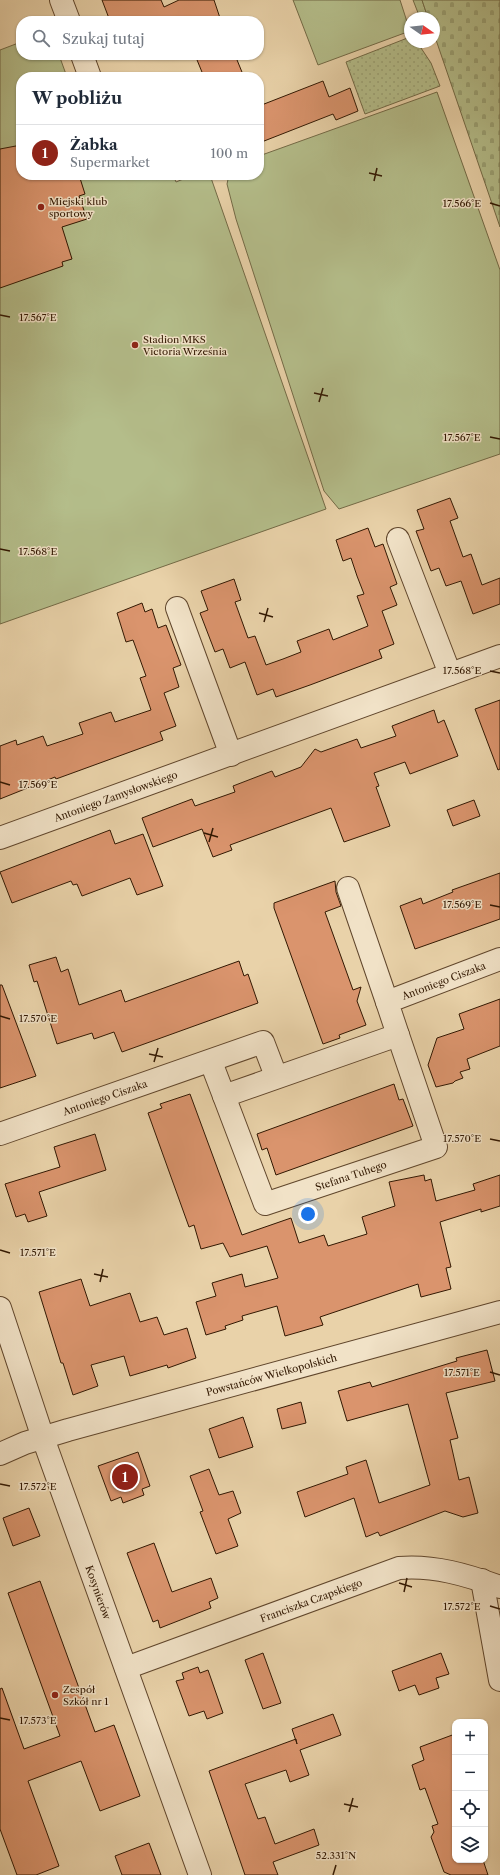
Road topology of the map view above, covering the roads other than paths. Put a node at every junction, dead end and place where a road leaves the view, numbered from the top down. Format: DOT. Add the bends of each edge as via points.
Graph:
graph roads {
  1 [pos="61,0"];
  2 [pos="67,16"];
  3 [pos="84,60"];
  4 [pos="88,72"];
  5 [pos="398,539"];
  6 [pos="177,608"];
  7 [pos="500,656"];
  8 [pos="450,674"];
  9 [pos="231,755"];
  10 [pos="0,838"];
  11 [pos="348,888"];
  12 [pos="500,959"];
  13 [pos="387,1002"];
  14 [pos="398,1035"];
  15 [pos="211,1062"];
  16 [pos="276,1076"];
  17 [pos="224,1096"];
  18 [pos="0,1134"];
  19 [pos="0,1308"];
  20 [pos="500,1312"];
  21 [pos="43,1438"];
  22 [pos="0,1454"];
  23 [pos="491,1583"];
  24 [pos="126,1668"];
  25 [pos="500,1680"];
  26 [pos="200,1875"];
  1 -- 2 [label="street"];
  3 -- 4 [label="street"];
  5 -- 8 [label="street"];
  6 -- 9 [label="street"];
  7 -- 8 [label="street, Antoniego Zamysłowskiego"];
  8 -- 9 [label="street, Antoniego Zamysłowskiego"];
  9 -- 10 [label="street, Antoniego Zamysłowskiego"];
  11 -- 13 [label="street"];
  12 -- 13 [label="street, Antoniego Ciszaka"];
  13 -- 14 [label="street"];
  14 -- 16 [label="street"];
  14 -- 17 [label="street, Stefana Tuhego" via="436,1147 265,1204"];
  15 -- 16 [label="street, Antoniego Ciszaka" via="263,1042"];
  15 -- 17 [label="street"];
  15 -- 18 [label="street, Antoniego Ciszaka"];
  16 -- 17 [label="street"];
  19 -- 21 [label="street, Kosynierów"];
  20 -- 21 [label="street, Powstańców Wielkopolskich"];
  21 -- 22 [label="street, Powstańców Wielkopolskich"];
  21 -- 24 [label="street, Kosynierów"];
  23 -- 24 [label="street, Franciszka Czapskiego" via="431,1568 399,1568"];
  23 -- 25 [label="street"];
  24 -- 26 [label="street, Kosynierów"];
}
